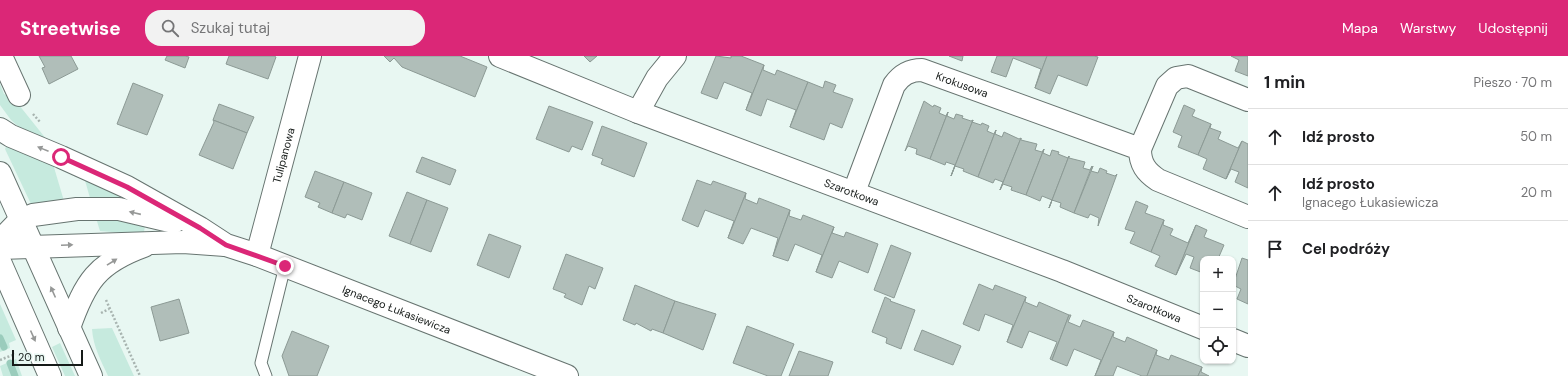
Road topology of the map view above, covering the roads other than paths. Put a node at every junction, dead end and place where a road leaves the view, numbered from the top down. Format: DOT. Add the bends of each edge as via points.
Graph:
graph roads {
  1 [pos="1,56"];
  2 [pos="310,56"];
  3 [pos="500,56"];
  4 [pos="675,56"];
  5 [pos="19,95"];
  6 [pos="1248,100"];
  7 [pos="638,112"];
  8 [pos="0,129"];
  9 [pos="1140,149"];
  10 [pos="0,173"];
  11 [pos="854,192"];
  12 [pos="1248,217"];
  13 [pos="20,220"];
  14 [pos="200,228"];
  15 [pos="0,241"];
  16 [pos="152,243"];
  17 [pos="226,245"];
  18 [pos="33,246"];
  19 [pos="0,248"];
  20 [pos="257,255"];
  21 [pos="0,262"];
  22 [pos="285,266"];
  23 [pos="1200,327"];
  24 [pos="69,328"];
  25 [pos="1236,341"];
  26 [pos="1248,346"];
  27 [pos="50,376"];
  28 [pos="91,376"];
  29 [pos="266,376"];
  30 [pos="567,376"];
  1 -- 5 [label="street"];
  2 -- 20 [label="street, Tulipanowa"];
  3 -- 7 [label="street, Szarotkowa"];
  4 -- 7 [label="street" via="657,78"];
  6 -- 9 [label="street" via="1188,76 1176,78 1167,86"];
  7 -- 11 [label="street, Szarotkowa"];
  14 -- 8 [label="street, one-way" via="127,187"];
  9 -- 11 [label="street, Krokusowa" via="931,72 914,70 899,78 894,85"];
  9 -- 12 [label="street" via="1143,166 1158,180"];
  10 -- 13 [label="street"];
  11 -- 23 [label="street, Szarotkowa"];
  14 -- 13 [label="street, one-way" via="119,209 104,208 33,215"];
  13 -- 15 [label="street"];
  13 -- 18 [label="street"];
  14 -- 17 [label="street"];
  16 -- 17 [label="street"];
  18 -- 16 [label="street, one-way"];
  24 -- 16 [label="street, one-way" via="86,287 97,273 119,257"];
  17 -- 20 [label="street, Ignacego Łukasiewicza"];
  18 -- 19 [label="street"];
  24 -- 18 [label="street, one-way"];
  20 -- 22 [label="street, Ignacego Łukasiewicza"];
  21 -- 27 [label="street, one-way"];
  22 -- 29 [label="lane" via="261,363"];
  22 -- 30 [label="street, Ignacego Łukasiewicza"];
  24 -- 28 [label="street"];
  25 -- 26 [label="street"];
}
